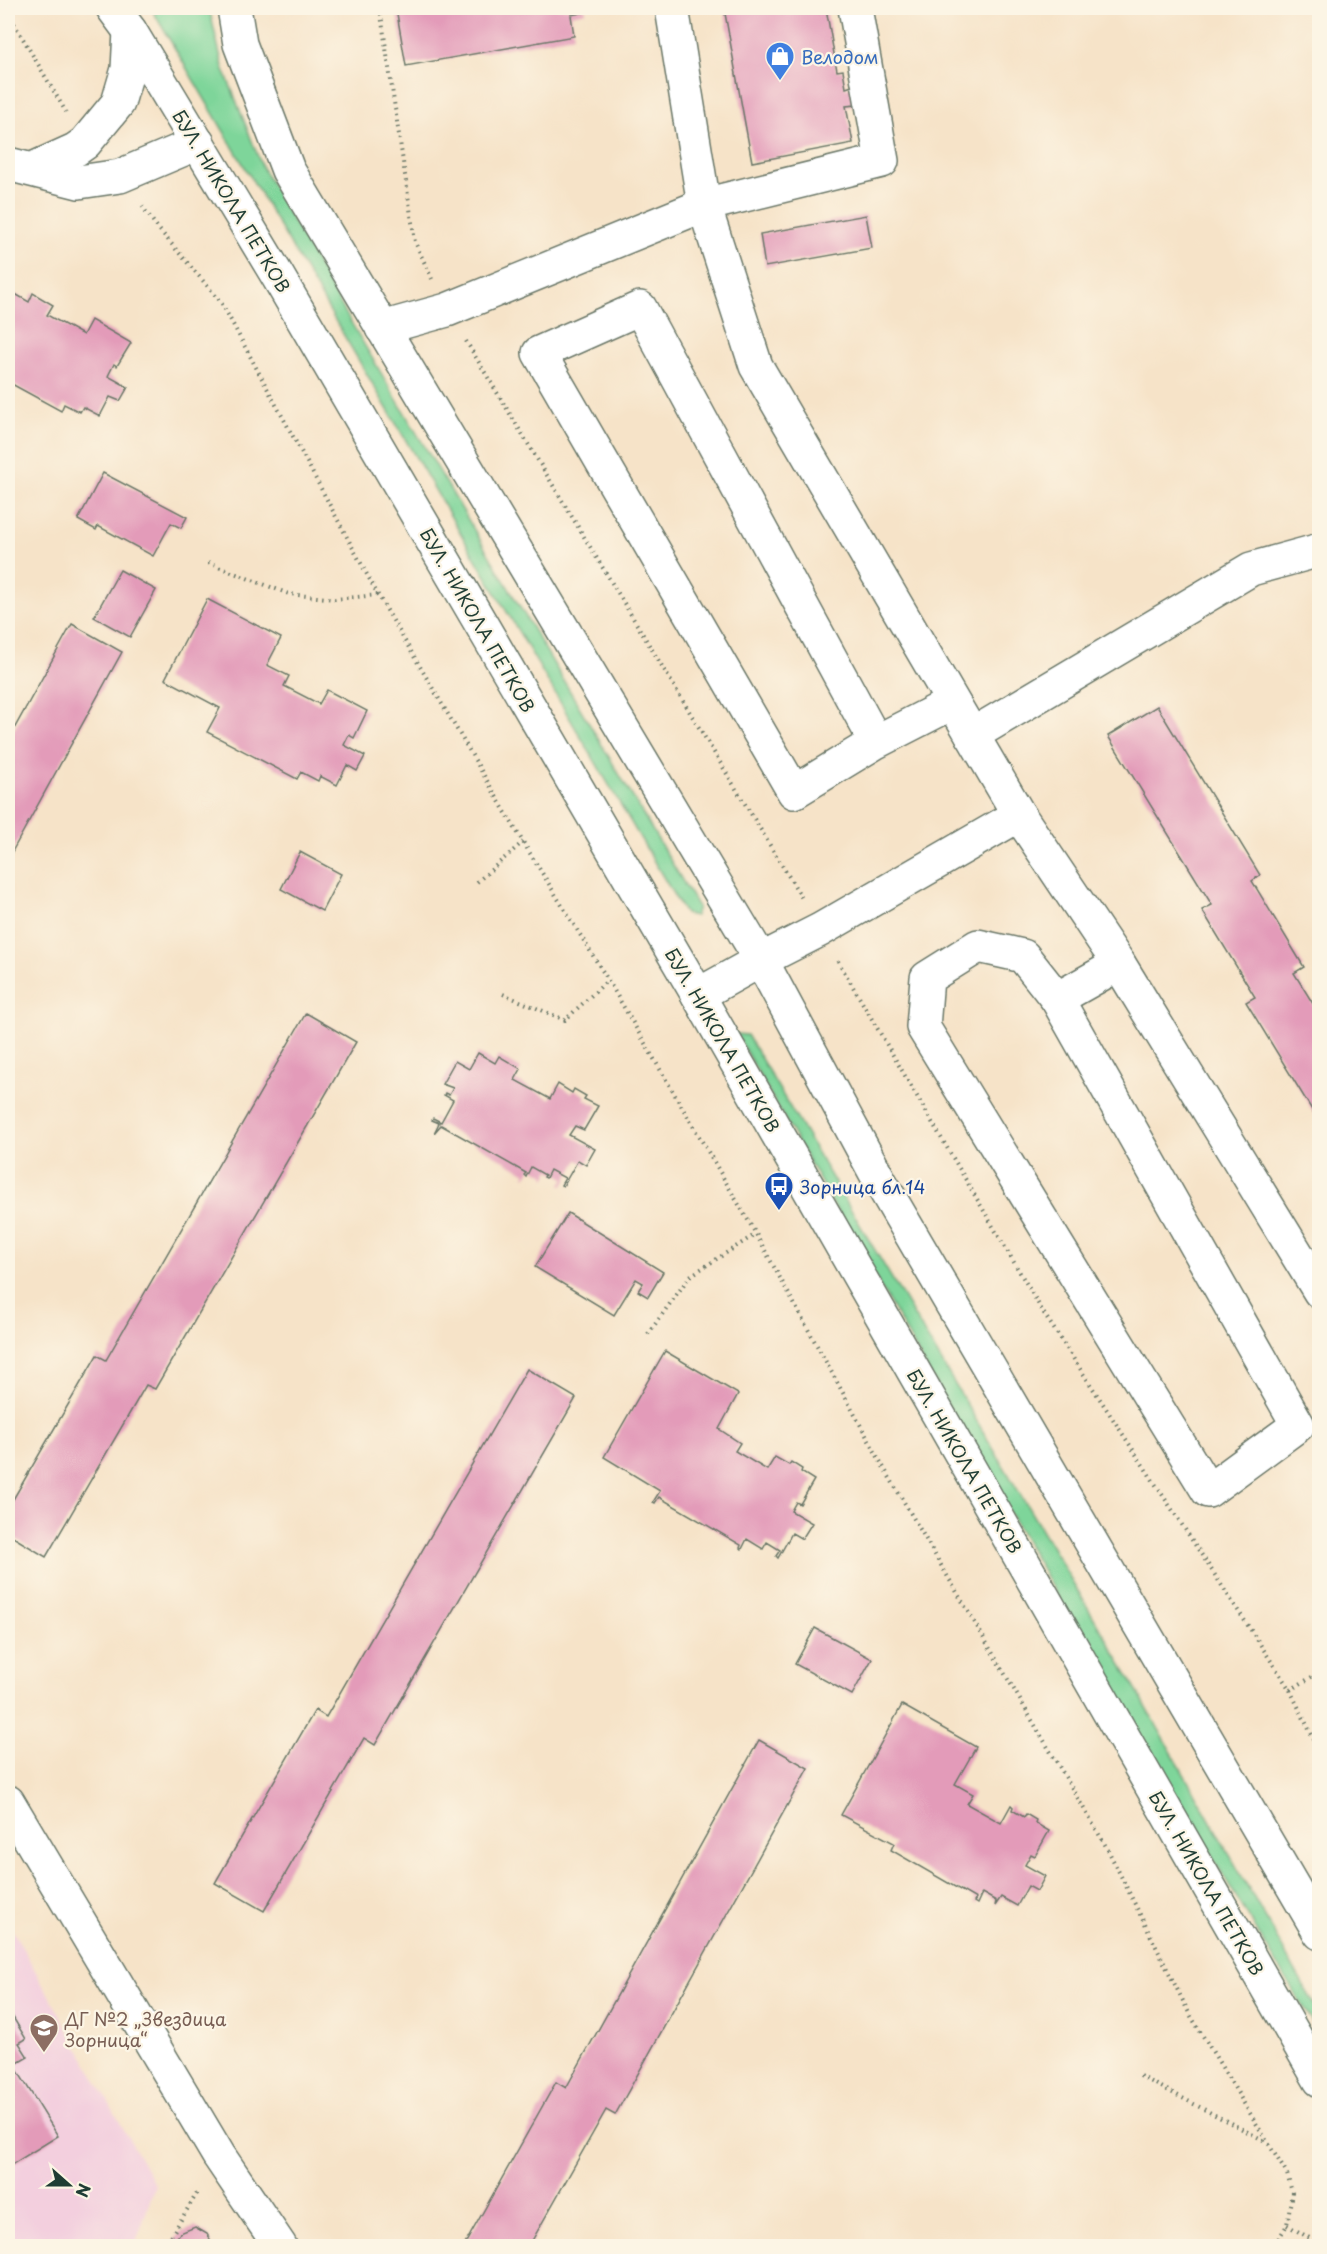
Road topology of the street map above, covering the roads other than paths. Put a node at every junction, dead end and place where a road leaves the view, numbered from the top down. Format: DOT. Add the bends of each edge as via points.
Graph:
graph roads {
  1 [pos="234,8"];
  2 [pos="672,8"];
  3 [pos="855,8"];
  4 [pos="121,19"];
  5 [pos="198,143"];
  6 [pos="20,167"];
  7 [pos="704,205"];
  8 [pos="382,328"];
  9 [pos="1320,550"];
  10 [pos="952,703"];
  11 [pos="972,735"];
  12 [pos="876,742"];
  13 [pos="1018,815"];
  14 [pos="761,960"];
  15 [pos="1119,964"];
  16 [pos="698,995"];
  17 [pos="1057,999"];
  18 [pos="1320,1292"];
  19 [pos="8,1802"];
  20 [pos="1320,1933"];
  21 [pos="1320,2080"];
  22 [pos="280,2247"];
  1 -- 8 [label="main road" via="240,44 288,170"];
  2 -- 7 [label="main road"];
  3 -- 7 [label="main road" via="882,161"];
  4 -- 5 [label="main road, БУЛ. НИКОЛА ПЕТКОВ"];
  4 -- 6 [label="main road" via="128,69 118,103 75,150"];
  5 -- 6 [label="main road" via="120,176 80,182"];
  5 -- 16 [label="main road, БУЛ. НИКОЛА ПЕТКОВ"];
  7 -- 8 [label="main road" via="447,310"];
  7 -- 10 [label="main road" via="756,366"];
  8 -- 14 [label="main road"];
  9 -- 11 [label="main road" via="1251,569"];
  10 -- 11 [label="main road"];
  10 -- 12 [label="main road"];
  11 -- 13 [label="main road"];
  12 -- 12 [label="main road" via="794,792 538,353 640,308"];
  13 -- 14 [label="main road"];
  13 -- 15 [label="main road"];
  14 -- 16 [label="main road"];
  14 -- 20 [label="main road" via="881,1183"];
  15 -- 17 [label="main road"];
  15 -- 18 [label="main road"];
  16 -- 21 [label="main road, БУЛ. НИКОЛА ПЕТКОВ"];
  17 -- 17 [label="main road" via="1023,956 978,946 927,978 923,1027 1208,1491 1298,1425"];
  19 -- 22 [label="main road" via="219,2156"];
}
